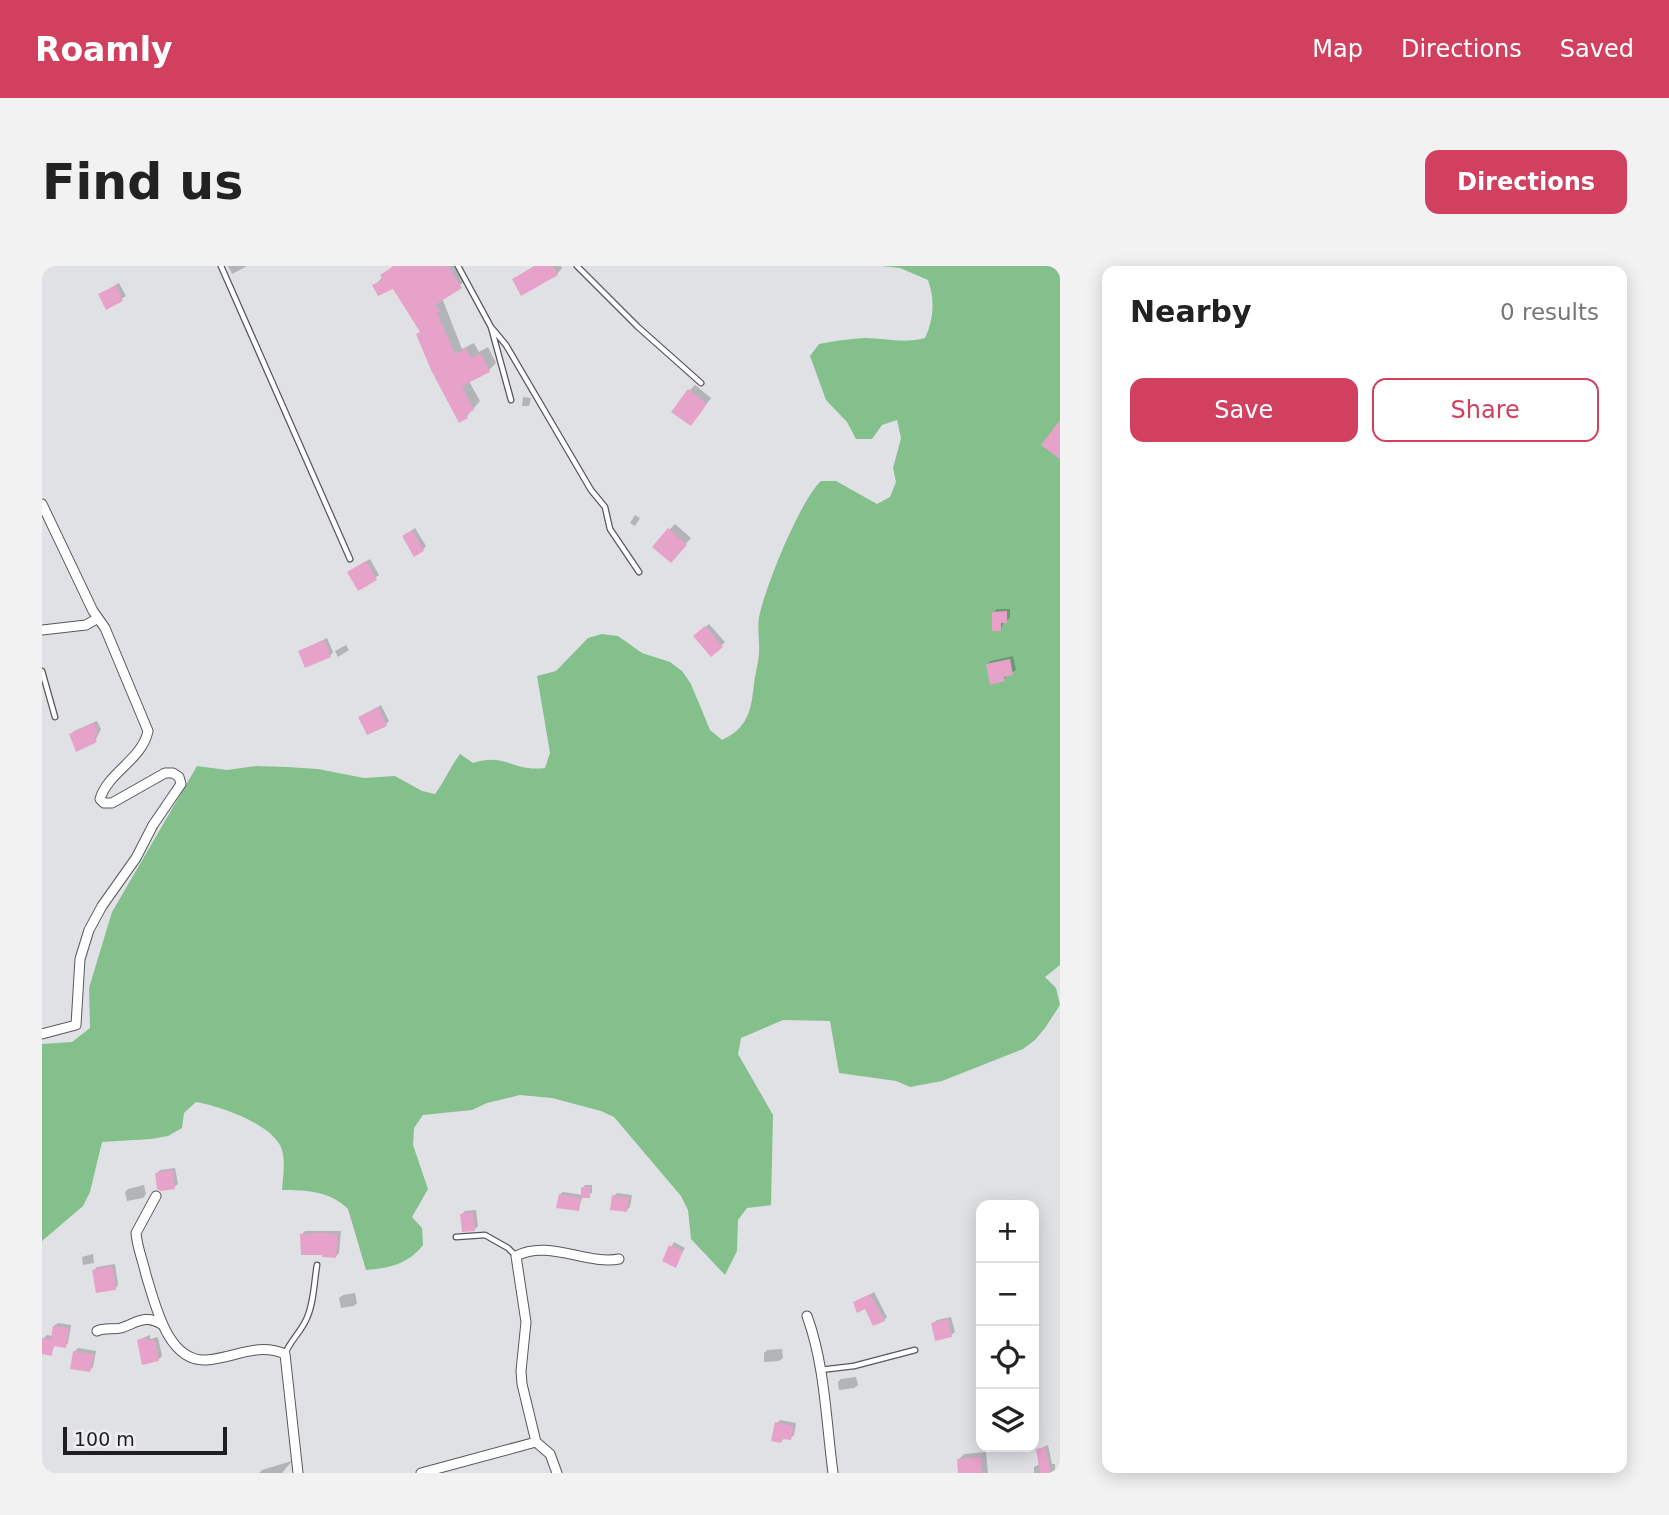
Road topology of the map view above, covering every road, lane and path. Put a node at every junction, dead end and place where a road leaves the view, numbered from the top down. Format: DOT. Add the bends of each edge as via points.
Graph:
graph roads {
  1 [pos="222,266"];
  2 [pos="458,266"];
  3 [pos="577,266"];
  4 [pos="491,327"];
  5 [pos="701,383"];
  6 [pos="511,400"];
  7 [pos="42,505"];
  8 [pos="350,559"];
  9 [pos="639,572"];
  10 [pos="98,618"];
  11 [pos="42,630"];
  12 [pos="42,671"];
  13 [pos="55,717"];
  14 [pos="42,1034"];
  15 [pos="156,1196"];
  16 [pos="456,1237"];
  17 [pos="516,1256"];
  18 [pos="619,1259"];
  19 [pos="317,1265"];
  20 [pos="807,1316"];
  21 [pos="161,1324"];
  22 [pos="97,1331"];
  23 [pos="915,1350"];
  24 [pos="285,1354"];
  25 [pos="820,1370"];
  26 [pos="536,1442"];
  27 [pos="298,1473"];
  28 [pos="421,1473"];
  29 [pos="557,1473"];
  30 [pos="833,1473"];
  1 -- 8 [label="lane"];
  2 -- 4 [label="lane"];
  3 -- 5 [label="lane"];
  4 -- 6 [label="lane"];
  4 -- 9 [label="lane" via="605,507 610,529"];
  7 -- 10 [label="street"];
  10 -- 11 [label="street" via="86,625"];
  10 -- 14 [label="street" via="148,731 146,741 100,799 112,803 165,773 179,777 181,784 89,930 80,959 76,1025"];
  12 -- 13 [label="lane"];
  15 -- 21 [label="street" via="136,1233"];
  16 -- 17 [label="lane" via="485,1235"];
  17 -- 18 [label="street" via="543,1251"];
  17 -- 26 [label="street" via="526,1322 522,1384"];
  19 -- 24 [label="lane" via="309,1313"];
  20 -- 25 [label="street"];
  21 -- 22 [label="street" via="145,1319"];
  21 -- 24 [label="street" via="185,1355 194,1359 264,1348"];
  23 -- 25 [label="lane"];
  24 -- 27 [label="street"];
  25 -- 30 [label="street"];
  26 -- 28 [label="street"];
  26 -- 29 [label="street" via="550,1454"];
}
